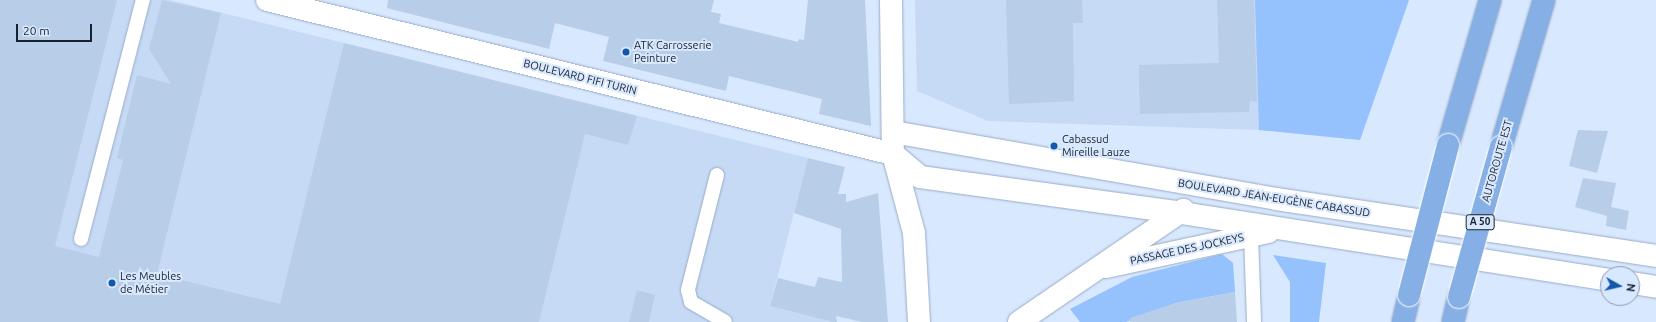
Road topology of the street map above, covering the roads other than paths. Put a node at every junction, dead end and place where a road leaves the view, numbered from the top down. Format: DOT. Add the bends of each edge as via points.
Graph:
graph roads {
  1 [pos="143,0"];
  2 [pos="266,0"];
  3 [pos="891,0"];
  4 [pos="1490,0"];
  5 [pos="1544,0"];
  6 [pos="893,132"];
  7 [pos="893,154"];
  8 [pos="717,175"];
  9 [pos="1276,199"];
  10 [pos="1176,212"];
  11 [pos="1278,230"];
  12 [pos="1251,235"];
  13 [pos="81,239"];
  14 [pos="1656,256"];
  15 [pos="1097,270"];
  16 [pos="1600,279"];
  17 [pos="1640,284"];
  18 [pos="1656,287"];
  19 [pos="725,322"];
  20 [pos="919,322"];
  21 [pos="1019,322"];
  22 [pos="1254,322"];
  23 [pos="1403,322"];
  24 [pos="1453,322"];
  1 -- 13 [label="lane"];
  2 -- 7 [label="street, BOULEVARD FIFI TURIN"];
  3 -- 6 [label="street"];
  4 -- 23 [label="highway, bridge" via="1448,144"];
  5 -- 24 [label="highway, AUTOROUTE EST / A 50, bridge"];
  6 -- 7 [label="street"];
  6 -- 9 [label="street, BOULEVARD JEAN-EUGÈNE CABASSUD"];
  7 -- 10 [label="street" via="920,177"];
  7 -- 20 [label="street" via="914,233"];
  8 -- 19 [label="lane" via="688,290 692,302"];
  9 -- 10 [label="street, PASSAGE DES JOCKEYS" via="1208,204"];
  9 -- 14 [label="street, BOULEVARD JEAN-EUGÈNE CABASSUD"];
  10 -- 11 [label="street"];
  10 -- 15 [label="street, PASSAGE DES JOCKEYS"];
  11 -- 12 [label="street, PASSAGE DES JOCKEYS"];
  11 -- 16 [label="street"];
  12 -- 15 [label="street, PASSAGE DES JOCKEYS"];
  12 -- 22 [label="lane"];
  15 -- 21 [label="street, PASSAGE DES JOCKEYS"];
  17 -- 18 [label="street"];
}
